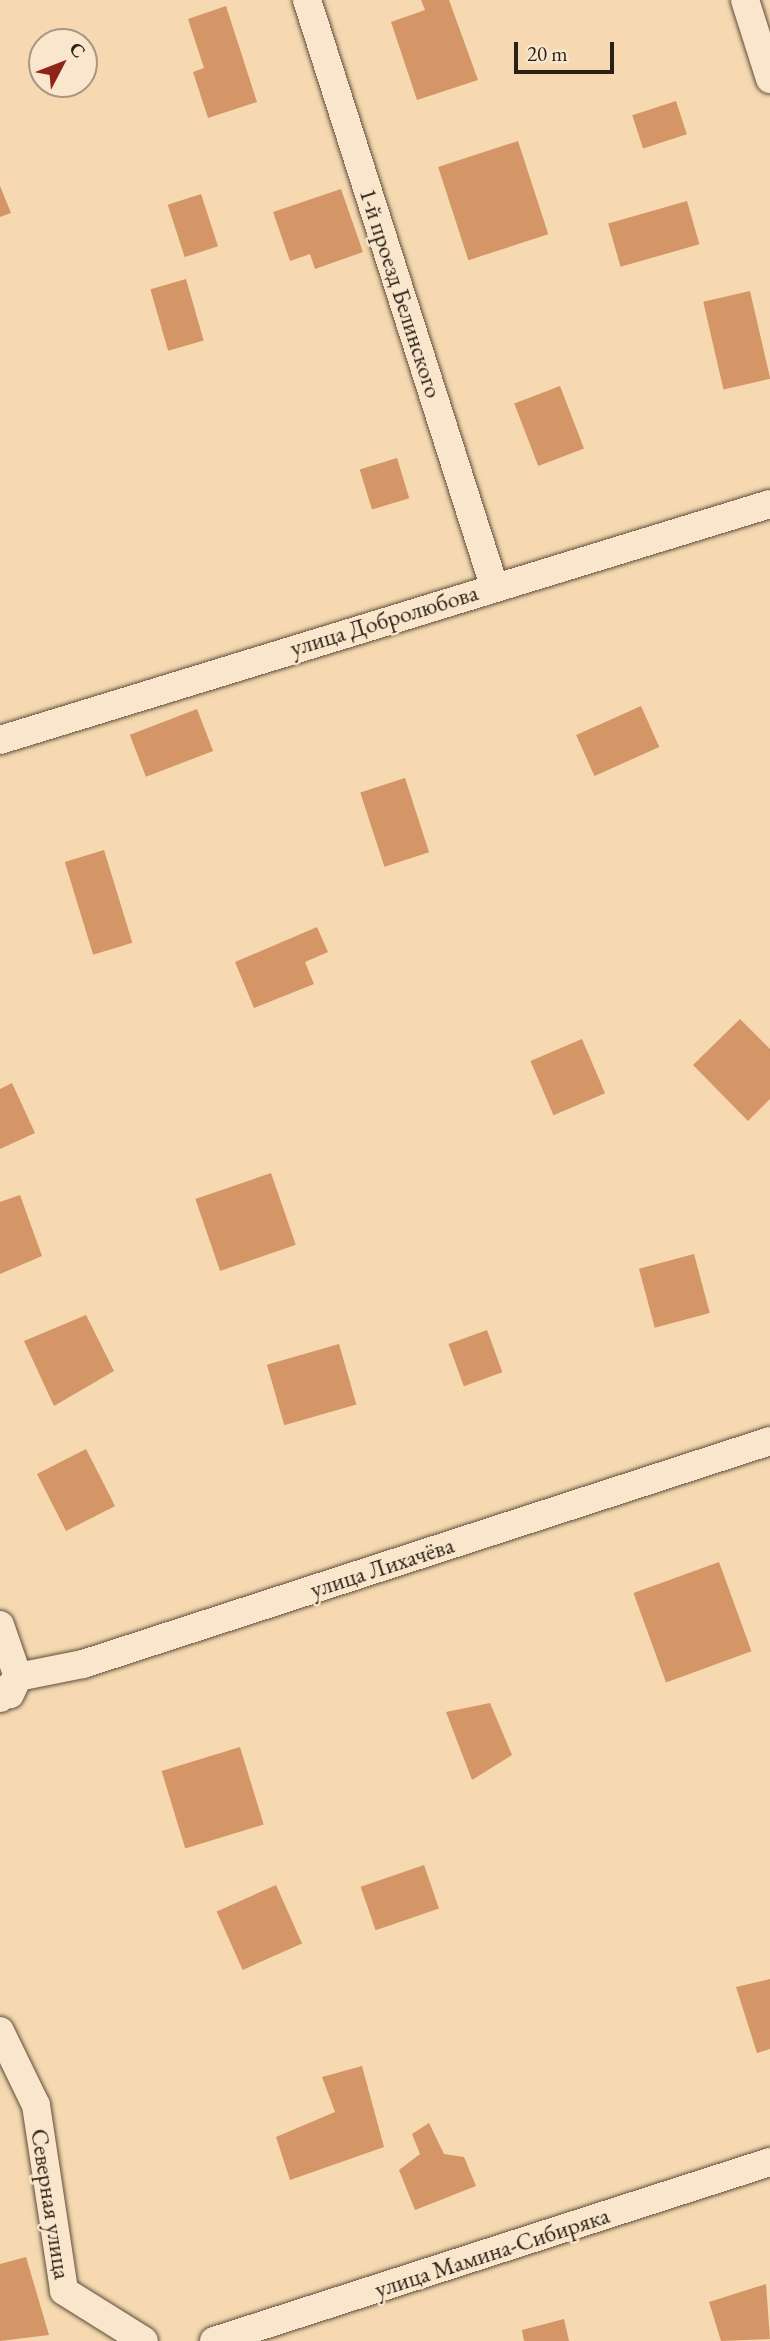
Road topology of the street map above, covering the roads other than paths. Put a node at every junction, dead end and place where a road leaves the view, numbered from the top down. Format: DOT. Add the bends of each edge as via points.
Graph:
graph roads {
  1 [pos="307,0"];
  2 [pos="745,0"];
  3 [pos="770,79"];
  4 [pos="770,504"];
  5 [pos="494,586"];
  6 [pos="0,740"];
  7 [pos="770,1441"];
  8 [pos="0,1625"];
  9 [pos="18,1677"];
  10 [pos="0,1698"];
  11 [pos="0,1716"];
  12 [pos="0,2031"];
  13 [pos="770,2162"];
  14 [pos="144,2341"];
  15 [pos="214,2341"];
  1 -- 5 [label="street, 1-й проезд Белинского"];
  2 -- 3 [label="street"];
  4 -- 5 [label="street, улица Добролюбова"];
  5 -- 6 [label="street, улица Добролюбова"];
  7 -- 9 [label="street, улица Лихачёва" via="83,1664"];
  8 -- 9 [label="street"];
  9 -- 10 [label="street"];
  9 -- 11 [label="street"];
  12 -- 14 [label="street, Северная улица" via="36,2105 64,2291"];
  13 -- 15 [label="street, улица Мамина-Сибиряка"];
}
